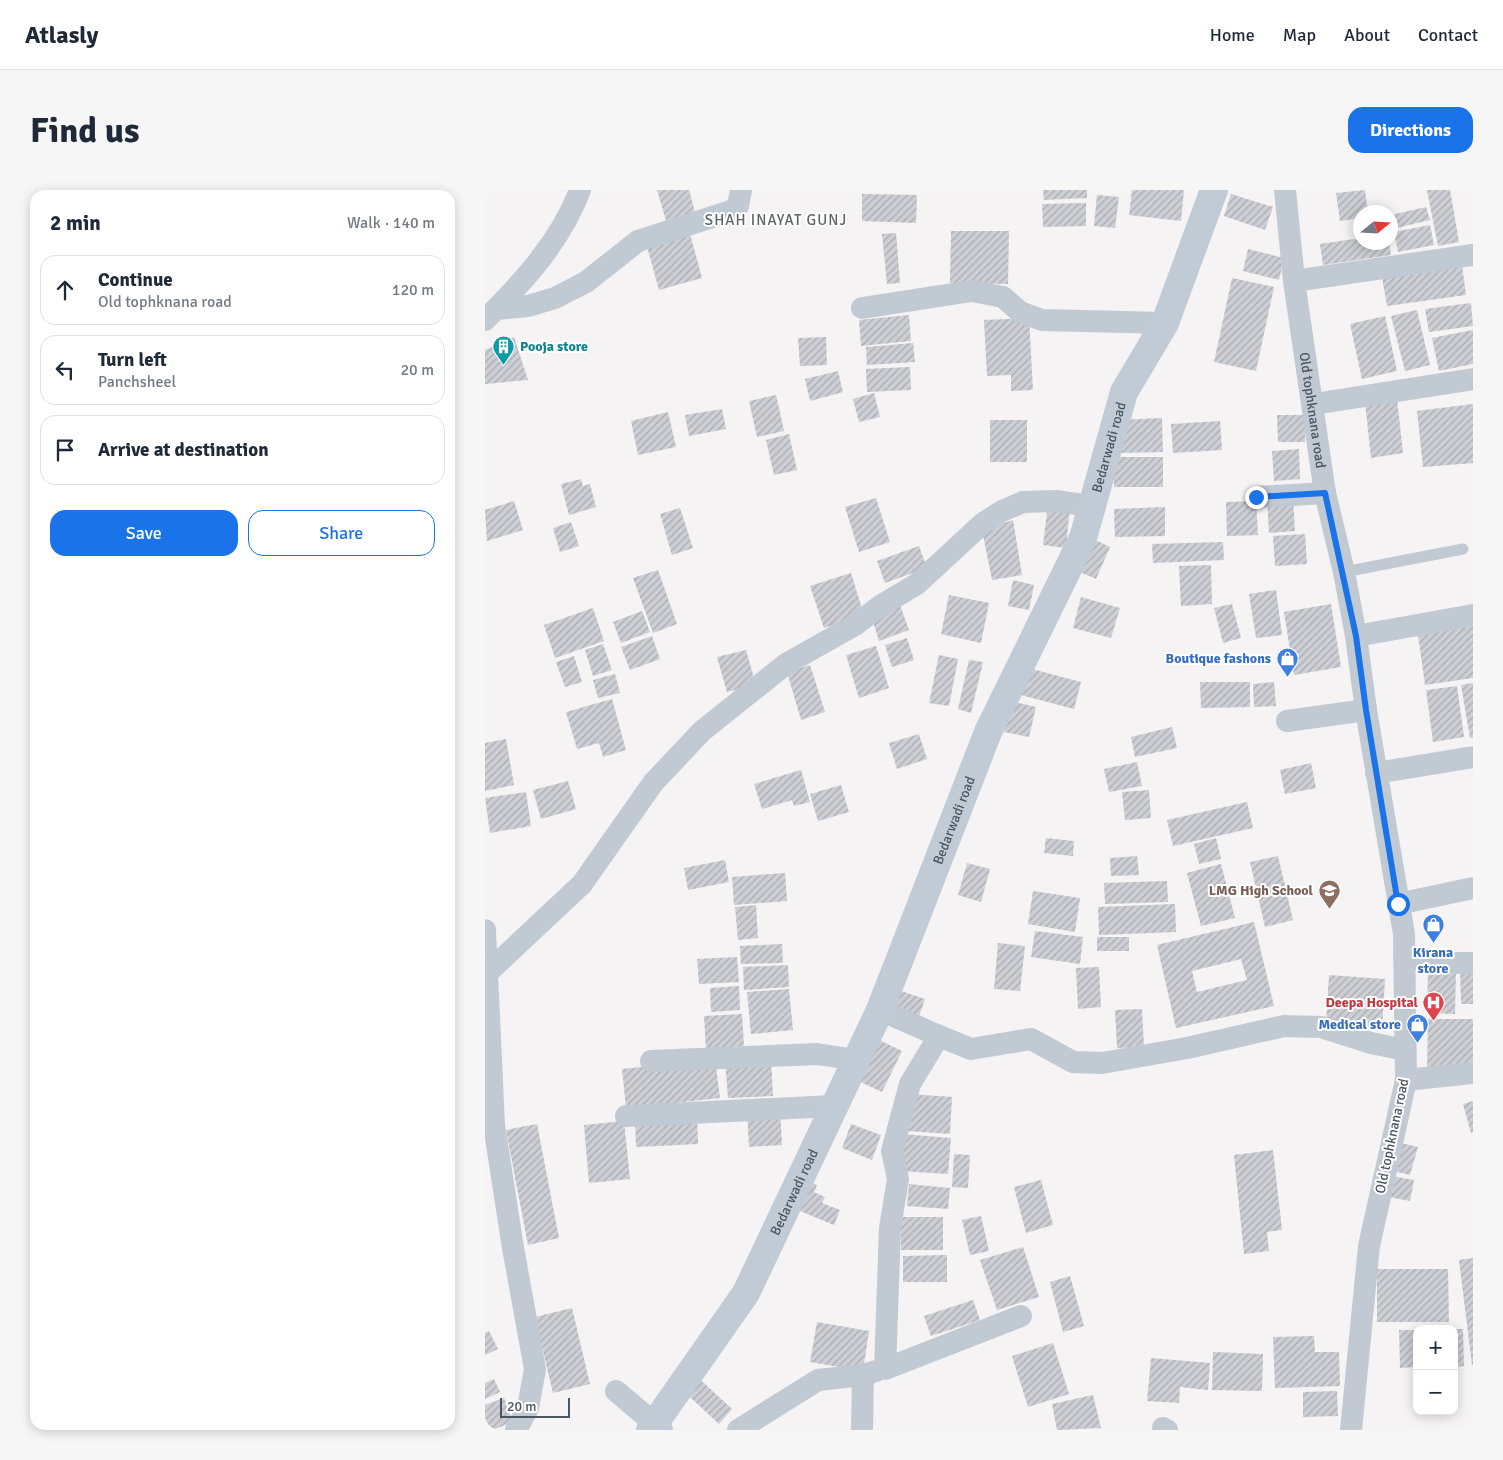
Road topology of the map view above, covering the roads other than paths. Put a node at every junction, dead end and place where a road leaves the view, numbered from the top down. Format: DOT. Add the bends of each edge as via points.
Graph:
graph roads {
  1 [pos="580,190"];
  2 [pos="741,190"];
  3 [pos="1213,190"];
  4 [pos="1285,190"];
  5 [pos="1473,255"];
  6 [pos="1294,281"];
  7 [pos="862,308"];
  8 [pos="491,314"];
  9 [pos="1165,323"];
  10 [pos="1473,378"];
  11 [pos="1314,404"];
  12 [pos="1325,493"];
  13 [pos="1256,497"];
  14 [pos="1091,506"];
  15 [pos="1463,549"];
  16 [pos="1344,572"];
  17 [pos="1473,615"];
  18 [pos="1356,636"];
  19 [pos="1366,710"];
  20 [pos="1287,721"];
  21 [pos="1473,757"];
  22 [pos="1376,773"];
  23 [pos="1473,888"];
  24 [pos="1398,904"];
  25 [pos="485,930"];
  26 [pos="1404,957"];
  27 [pos="1473,962"];
  28 [pos="487,974"];
  29 [pos="881,1010"];
  30 [pos="939,1036"];
  31 [pos="1405,1050"];
  32 [pos="856,1060"];
  33 [pos="651,1061"];
  34 [pos="1473,1073"];
  35 [pos="1406,1080"];
  36 [pos="834,1106"];
  37 [pos="626,1116"];
  38 [pos="1021,1316"];
  39 [pos="885,1369"];
  40 [pos="863,1375"];
  41 [pos="616,1391"];
  42 [pos="655,1428"];
  43 [pos="516,1430"];
  44 [pos="738,1430"];
  45 [pos="862,1430"];
  46 [pos="1351,1430"];
  1 -- 8 [label="street" via="571,214 525,281"];
  2 -- 8 [label="street" via="738,206 731,211 638,241 586,282 555,298"];
  3 -- 9 [label="street, Bedarwadi road"];
  4 -- 6 [label="street, Old tophknana road"];
  5 -- 6 [label="street"];
  6 -- 11 [label="street, Old tophknana road"];
  7 -- 9 [label="street" via="972,291 1003,297 1020,312 1042,320"];
  9 -- 14 [label="street, Bedarwadi road" via="1124,392"];
  10 -- 11 [label="street"];
  11 -- 12 [label="street, Old tophknana road"];
  12 -- 13 [label="street"];
  12 -- 16 [label="street, Old tophknana road"];
  14 -- 28 [label="street" via="1056,501 1023,502 1002,510 982,524 917,584 855,625 786,664 702,731 653,783 581,884"];
  14 -- 29 [label="street, Bedarwadi road" via="1083,538 988,732"];
  15 -- 16 [label="lane"];
  16 -- 18 [label="street, Old tophknana road"];
  17 -- 18 [label="street"];
  18 -- 19 [label="street, Old tophknana road"];
  19 -- 20 [label="street"];
  19 -- 22 [label="street, Old tophknana road"];
  21 -- 22 [label="street"];
  22 -- 24 [label="street, Old tophknana road"];
  23 -- 24 [label="street"];
  24 -- 26 [label="street, Old tophknana road" via="1404,934"];
  25 -- 28 [label="street"];
  26 -- 27 [label="street" via="1446,963"];
  26 -- 31 [label="street, Old tophknana road"];
  28 -- 43 [label="street" via="495,1125 535,1369 529,1408"];
  29 -- 30 [label="street"];
  29 -- 32 [label="street, Bedarwadi road"];
  30 -- 31 [label="street" via="971,1049 1031,1039 1073,1062 1102,1063 1284,1026 1321,1027"];
  30 -- 39 [label="street" via="910,1084 892,1151 898,1179 890,1228"];
  31 -- 35 [label="street, Old tophknana road"];
  32 -- 33 [label="street" via="817,1054"];
  32 -- 36 [label="street, Bedarwadi road"];
  34 -- 35 [label="street"];
  35 -- 46 [label="street, Old tophknana road" via="1369,1246"];
  36 -- 37 [label="street"];
  36 -- 42 [label="street, Bedarwadi road" via="746,1293"];
  38 -- 39 [label="street"];
  39 -- 40 [label="street"];
  40 -- 44 [label="street" via="819,1380"];
  40 -- 45 [label="street"];
  41 -- 42 [label="street"];
}
